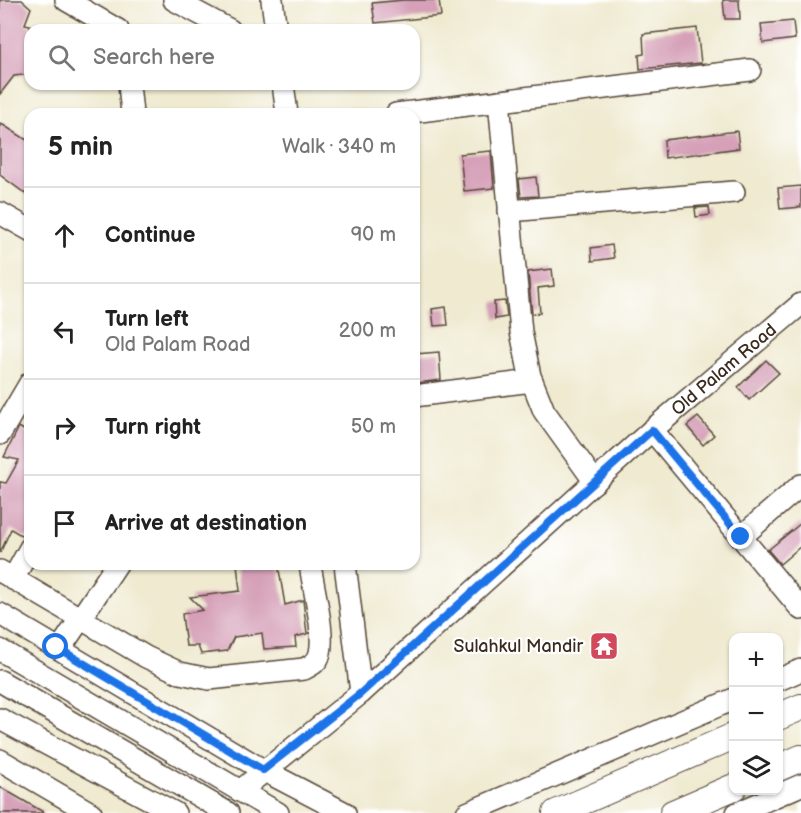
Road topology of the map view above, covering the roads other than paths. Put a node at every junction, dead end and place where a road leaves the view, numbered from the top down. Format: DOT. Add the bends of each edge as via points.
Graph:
graph roads {
  1 [pos="66,0"];
  2 [pos="174,0"];
  3 [pos="272,0"];
  4 [pos="108,24"];
  5 [pos="219,24"];
  6 [pos="275,24"];
  7 [pos="750,70"];
  8 [pos="130,90"];
  9 [pos="285,90"];
  10 [pos="499,101"];
  11 [pos="131,108"];
  12 [pos="286,108"];
  13 [pos="420,111"];
  14 [pos="734,192"];
  15 [pos="510,211"];
  16 [pos="0,213"];
  17 [pos="24,227"];
  18 [pos="801,304"];
  19 [pos="532,381"];
  20 [pos="24,393"];
  21 [pos="420,395"];
  22 [pos="652,430"];
  23 [pos="0,434"];
  24 [pos="595,482"];
  25 [pos="801,485"];
  26 [pos="741,537"];
  27 [pos="24,555"];
  28 [pos="113,570"];
  29 [pos="311,570"];
  30 [pos="346,570"];
  31 [pos="6,575"];
  32 [pos="801,609"];
  33 [pos="0,614"];
  34 [pos="80,619"];
  35 [pos="0,650"];
  36 [pos="60,650"];
  37 [pos="801,670"];
  38 [pos="783,678"];
  39 [pos="0,681"];
  40 [pos="361,693"];
  41 [pos="729,701"];
  42 [pos="801,707"];
  43 [pos="783,715"];
  44 [pos="0,719"];
  45 [pos="729,738"];
  46 [pos="801,758"];
  47 [pos="0,760"];
  48 [pos="783,766"];
  49 [pos="263,770"];
  50 [pos="801,785"];
  51 [pos="729,789"];
  52 [pos="240,791"];
  53 [pos="91,813"];
  54 [pos="175,813"];
  55 [pos="228,813"];
  56 [pos="278,813"];
  57 [pos="345,813"];
  58 [pos="467,813"];
  59 [pos="556,813"];
  60 [pos="673,813"];
  61 [pos="737,813"];
  1 -- 4 [label="street"];
  2 -- 5 [label="street"];
  3 -- 6 [label="street"];
  7 -- 10 [label="street"];
  8 -- 11 [label="street"];
  9 -- 12 [label="street"];
  10 -- 13 [label="street"];
  10 -- 15 [label="street"];
  14 -- 15 [label="street"];
  15 -- 19 [label="street" via="521,332"];
  16 -- 17 [label="street"];
  18 -- 22 [label="street, Old Palam Road"];
  19 -- 21 [label="street"];
  19 -- 24 [label="street" via="544,411"];
  20 -- 23 [label="street"];
  22 -- 24 [label="street, Old Palam Road"];
  22 -- 26 [label="street"];
  24 -- 40 [label="street, Old Palam Road"];
  25 -- 26 [label="street"];
  26 -- 32 [label="street"];
  27 -- 31 [label="street"];
  28 -- 34 [label="street"];
  29 -- 34 [label="street" via="321,641 320,655 304,669 209,680 180,673 146,657"];
  30 -- 40 [label="street"];
  31 -- 34 [label="street"];
  33 -- 36 [label="street"];
  34 -- 36 [label="street"];
  35 -- 52 [label="street"];
  36 -- 49 [label="street"];
  37 -- 38 [label="street"];
  39 -- 55 [label="street"];
  40 -- 49 [label="street, Old Palam Road"];
  41 -- 58 [label="street"];
  42 -- 43 [label="main road"];
  44 -- 54 [label="street"];
  45 -- 59 [label="main road"];
  46 -- 48 [label="main road"];
  47 -- 53 [label="street"];
  49 -- 52 [label="street, Old Palam Road"];
  49 -- 57 [label="street"];
  50 -- 61 [label="street"];
  51 -- 60 [label="main road"];
  52 -- 56 [label="street"];
}
